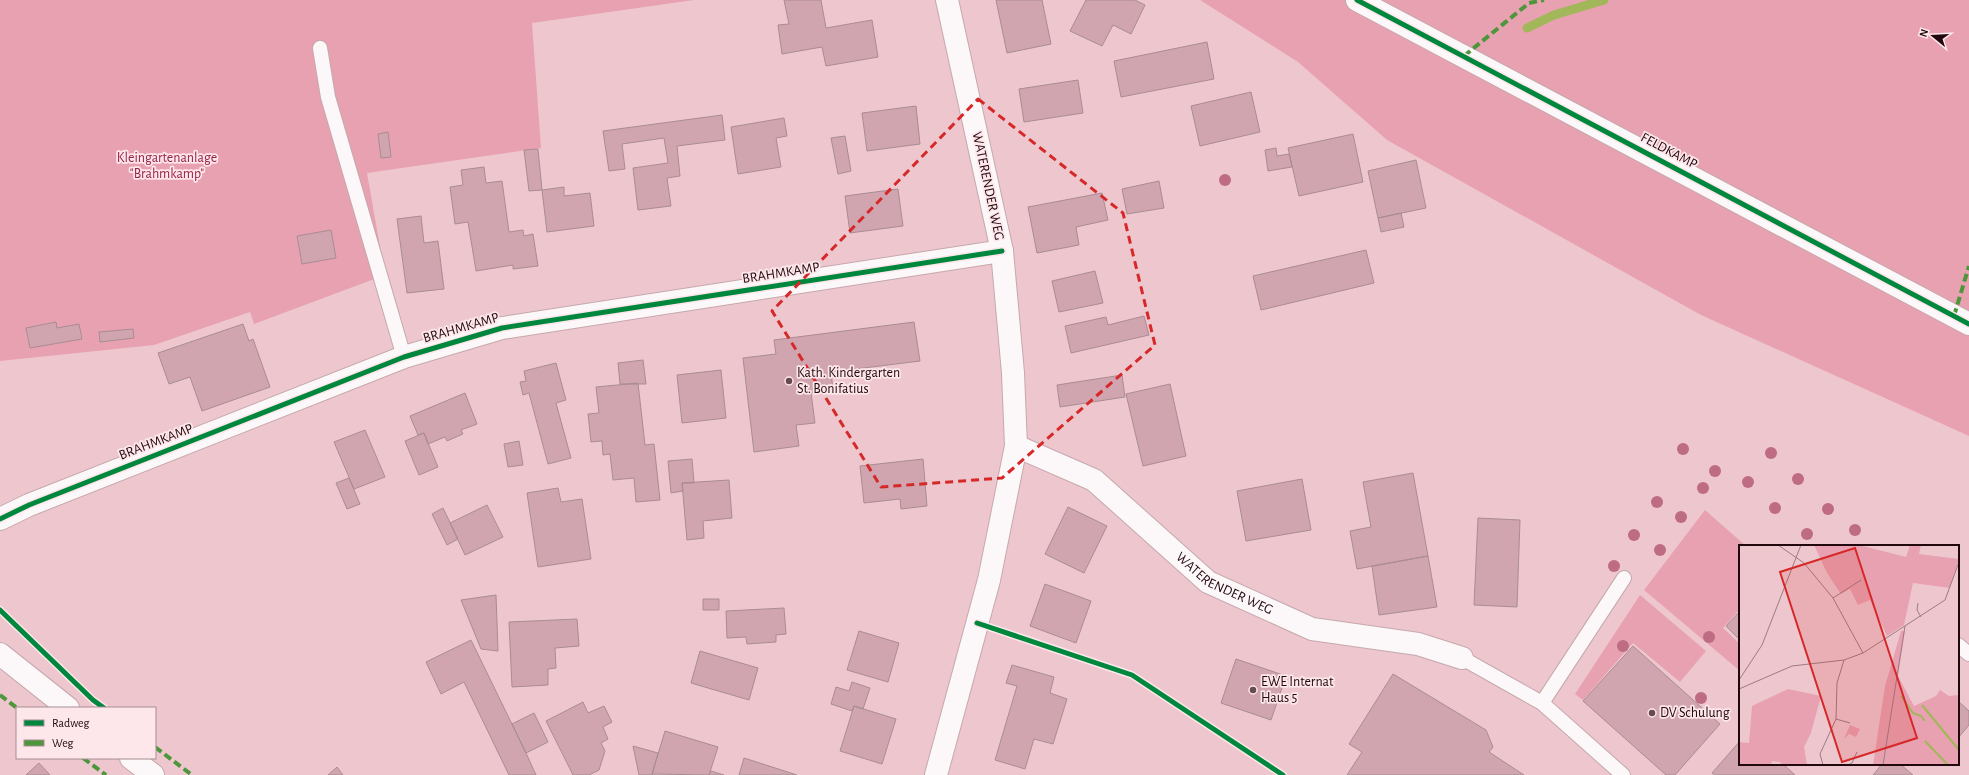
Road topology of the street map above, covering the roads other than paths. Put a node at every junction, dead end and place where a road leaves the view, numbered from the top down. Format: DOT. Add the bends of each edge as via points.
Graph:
graph roads {
  1 [pos="947,0"];
  2 [pos="1357,0"];
  3 [pos="320,48"];
  4 [pos="1002,251"];
  5 [pos="1969,324"];
  6 [pos="404,357"];
  7 [pos="1016,446"];
  8 [pos="0,519"];
  9 [pos="1624,578"];
  10 [pos="1959,646"];
  11 [pos="0,654"];
  12 [pos="1969,654"];
  13 [pos="1462,658"];
  14 [pos="1542,703"];
  15 [pos="67,707"];
  16 [pos="132,759"];
  17 [pos="153,775"];
  18 [pos="936,775"];
  19 [pos="1623,775"];
  1 -- 4 [label="street, WATERENDER WEG"];
  2 -- 5 [label="street, FELDKAMP"];
  3 -- 6 [label="lane" via="328,97"];
  4 -- 6 [label="street, BRAHMKAMP" via="502,328"];
  4 -- 7 [label="street, WATERENDER WEG" via="1013,373"];
  6 -- 8 [label="street, BRAHMKAMP" via="28,505"];
  7 -- 13 [label="street, WATERENDER WEG" via="1094,480 1208,582 1312,629 1418,644"];
  7 -- 18 [label="street, WATERENDER WEG" via="989,580"];
  9 -- 14 [label="lane"];
  10 -- 12 [label="lane"];
  11 -- 15 [label="street"];
  13 -- 14 [label="lane"];
  14 -- 19 [label="lane"];
  16 -- 17 [label="street"];
}
